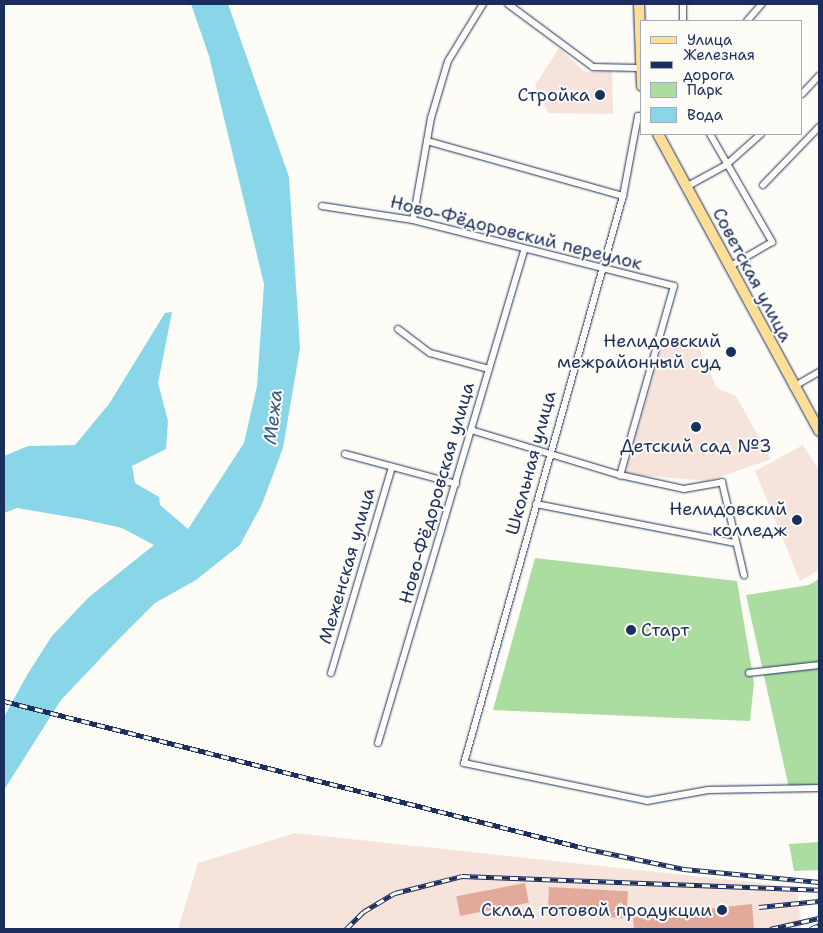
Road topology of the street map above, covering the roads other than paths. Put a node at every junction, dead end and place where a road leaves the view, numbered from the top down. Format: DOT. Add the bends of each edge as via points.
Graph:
graph roads {
  1 [pos="483,4"];
  2 [pos="508,4"];
  3 [pos="639,4"];
  4 [pos="683,4"];
  5 [pos="762,4"];
  6 [pos="683,20"];
  7 [pos="748,20"];
  8 [pos="639,68"];
  9 [pos="640,74"];
  10 [pos="819,76"];
  11 [pos="803,93"];
  12 [pos="640,116"];
  13 [pos="819,127"];
  14 [pos="659,135"];
  15 [pos="711,135"];
  16 [pos="760,135"];
  17 [pos="427,141"];
  18 [pos="726,165"];
  19 [pos="763,185"];
  20 [pos="686,187"];
  21 [pos="623,196"];
  22 [pos="322,206"];
  23 [pos="413,220"];
  24 [pos="524,251"];
  25 [pos="729,267"];
  26 [pos="600,269"];
  27 [pos="398,328"];
  28 [pos="489,369"];
  29 [pos="819,372"];
  30 [pos="794,387"];
  31 [pos="471,430"];
  32 [pos="819,432"];
  33 [pos="550,453"];
  34 [pos="345,454"];
  35 [pos="392,467"];
  36 [pos="620,475"];
  37 [pos="456,484"];
  38 [pos="536,504"];
  39 [pos="734,543"];
  40 [pos="744,575"];
  41 [pos="819,665"];
  42 [pos="331,673"];
  43 [pos="749,673"];
  44 [pos="378,743"];
  45 [pos="819,788"];
  1 -- 17 [label="street" via="448,61"];
  2 -- 8 [label="street" via="593,67"];
  3 -- 8 [label="main road"];
  4 -- 6 [label="street"];
  5 -- 7 [label="street"];
  8 -- 9 [label="main road"];
  10 -- 11 [label="street"];
  12 -- 21 [label="street, Школьная улица"];
  13 -- 19 [label="street"];
  14 -- 20 [label="main road, Советская улица"];
  15 -- 18 [label="street"];
  16 -- 18 [label="street"];
  17 -- 21 [label="street"];
  17 -- 23 [label="street"];
  18 -- 20 [label="street"];
  18 -- 25 [label="street" via="772,242"];
  20 -- 25 [label="main road, Советская улица"];
  21 -- 26 [label="street, Школьная улица"];
  22 -- 23 [label="street, Ново-Фёдоровский переулок"];
  23 -- 24 [label="street, Ново-Фёдоровский переулок"];
  24 -- 26 [label="street, Ново-Фёдоровский переулок"];
  24 -- 28 [label="street, Ново-Фёдоровская улица"];
  25 -- 30 [label="main road, Советская улица"];
  26 -- 33 [label="street, Школьная улица"];
  26 -- 36 [label="street, Ново-Фёдоровский переулок" via="674,286"];
  27 -- 28 [label="street" via="430,353"];
  28 -- 31 [label="street, Ново-Фёдоровская улица"];
  29 -- 30 [label="street"];
  30 -- 32 [label="main road, Советская улица"];
  31 -- 33 [label="street"];
  31 -- 37 [label="street, Ново-Фёдоровская улица"];
  33 -- 36 [label="street"];
  33 -- 38 [label="street, Школьная улица"];
  34 -- 35 [label="street"];
  35 -- 37 [label="street"];
  35 -- 42 [label="street, Меженская улица"];
  36 -- 39 [label="street" via="684,489 722,482"];
  37 -- 44 [label="street, Ново-Фёдоровская улица"];
  38 -- 39 [label="street"];
  38 -- 45 [label="street, Школьная улица" via="464,763 647,801 708,790"];
  39 -- 40 [label="street"];
  41 -- 43 [label="street"];
}
